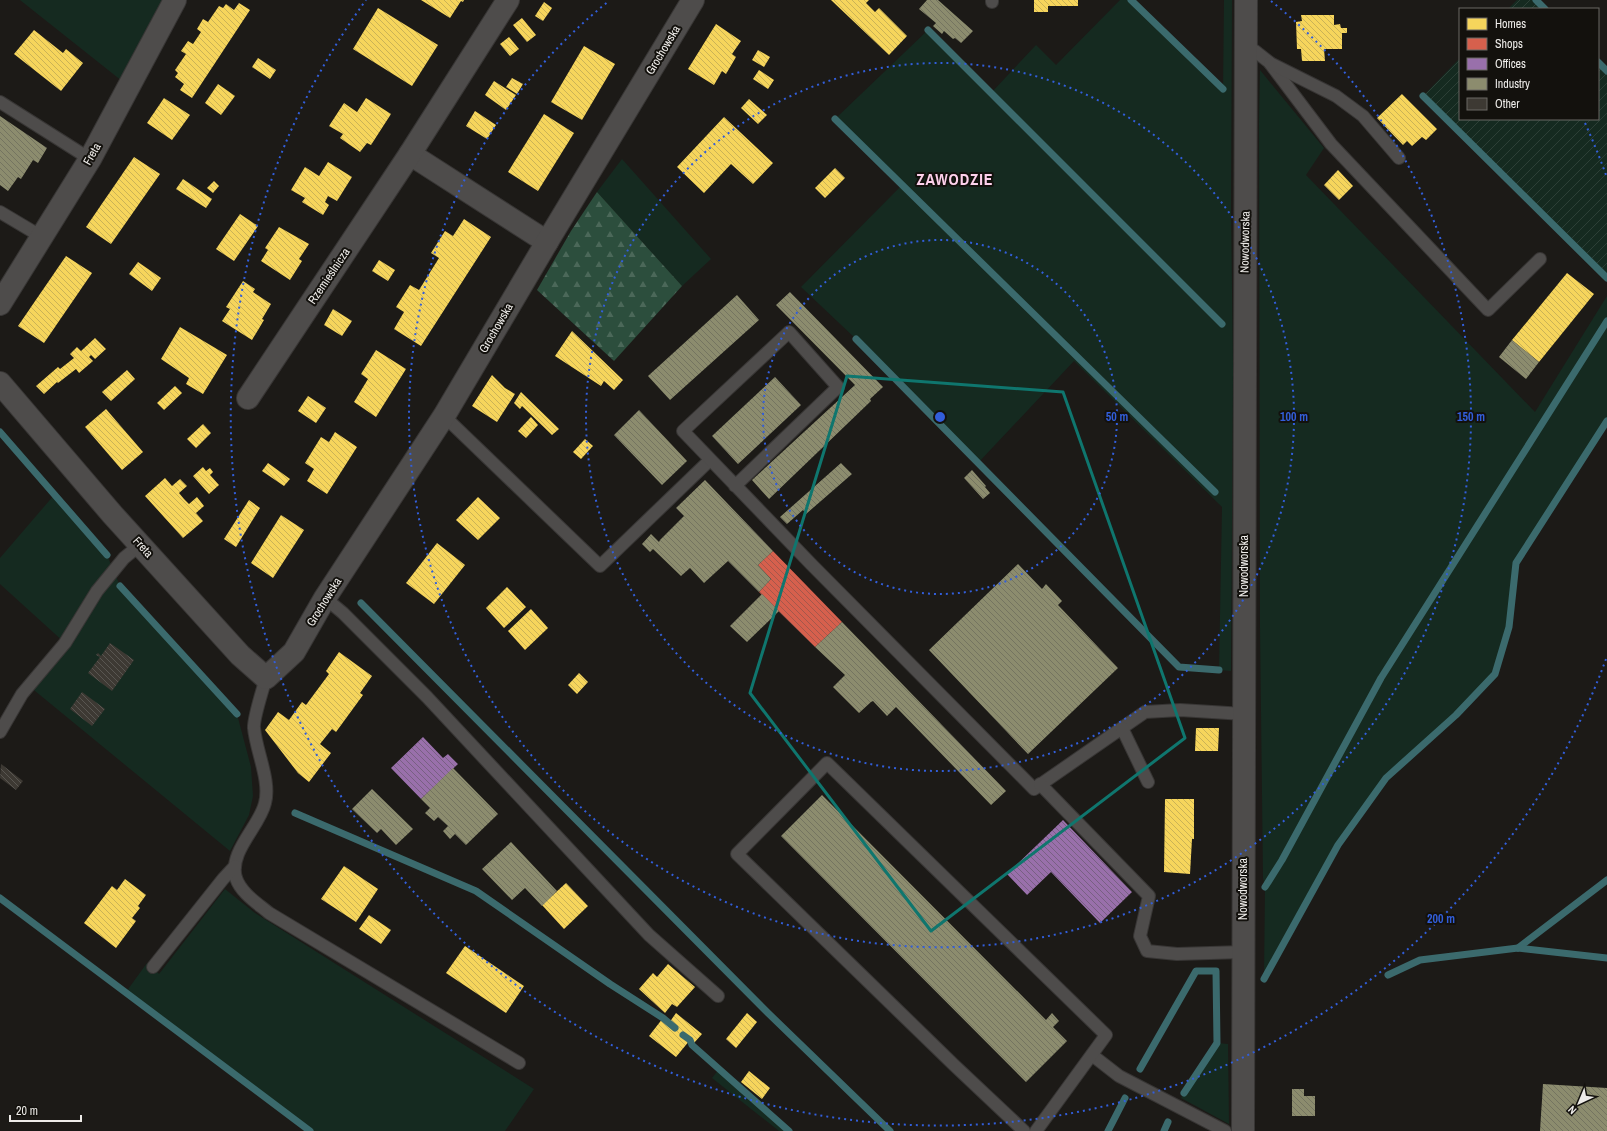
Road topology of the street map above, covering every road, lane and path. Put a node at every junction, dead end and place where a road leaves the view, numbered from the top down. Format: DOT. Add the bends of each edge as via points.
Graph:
graph roads {
  1 [pos="175,0"];
  2 [pos="508,0"];
  3 [pos="693,0"];
  4 [pos="1246,0"];
  5 [pos="1246,46"];
  6 [pos="1268,62"];
  7 [pos="0,102"];
  8 [pos="410,154"];
  9 [pos="1399,158"];
  10 [pos="90,159"];
  11 [pos="0,212"];
  12 [pos="42,237"];
  13 [pos="547,242"];
  14 [pos="1540,259"];
  15 [pos="0,304"];
  16 [pos="0,383"];
  17 [pos="248,398"];
  18 [pos="444,416"];
  19 [pos="710,460"];
  20 [pos="735,486"];
  21 [pos="140,544"];
  22 [pos="325,598"];
  23 [pos="266,678"];
  24 [pos="1244,714"];
  25 [pos="1122,728"];
  26 [pos="0,732"];
  27 [pos="1148,782"];
  28 [pos="1040,784"];
  29 [pos="235,866"];
  30 [pos="1243,952"];
  31 [pos="153,967"];
  32 [pos="718,996"];
  33 [pos="1092,1055"];
  34 [pos="520,1063"];
  35 [pos="1024,1131"];
  36 [pos="1036,1131"];
  37 [pos="1225,1131"];
  38 [pos="1242,1131"];
  1 -- 10 [label="street, Freta"];
  2 -- 8 [label="street, Rzemieślnicza"];
  3 -- 13 [label="street, Grochowska"];
  4 -- 5 [label="street, Nowodworska"];
  5 -- 6 [label="lane"];
  5 -- 24 [label="street, Nowodworska"];
  6 -- 9 [label="lane" via="1336,96 1363,116"];
  6 -- 14 [label="lane" via="1331,144 1488,310"];
  7 -- 10 [label="lane"];
  8 -- 13 [label="street"];
  8 -- 17 [label="street, Rzemieślnicza"];
  10 -- 12 [label="street, Freta"];
  11 -- 12 [label="lane"];
  12 -- 15 [label="street, Freta"];
  13 -- 18 [label="street, Grochowska"];
  16 -- 21 [label="street, Freta"];
  18 -- 19 [label="lane" via="600,566"];
  18 -- 22 [label="street, Grochowska"];
  19 -- 20 [label="lane"];
  19 -- 20 [label="lane" via="683,431 789,332 838,386"];
  20 -- 28 [label="lane" via="1034,789"];
  21 -- 23 [label="street, Freta" via="240,655"];
  21 -- 26 [label="lane" via="124,558 98,591 65,644 22,694"];
  22 -- 23 [label="street, Grochowska" via="294,652"];
  22 -- 32 [label="lane" via="343,612 427,698 649,935"];
  23 -- 29 [label="lane" via="254,726 267,794 263,810 239,852"];
  24 -- 25 [label="lane" via="1180,710 1145,712"];
  24 -- 30 [label="street, Nowodworska"];
  25 -- 27 [label="lane"];
  25 -- 28 [label="lane"];
  28 -- 30 [label="lane" via="1149,896 1140,936 1147,951 1177,954"];
  29 -- 31 [label="lane"];
  29 -- 34 [label="lane" via="236,877 244,892 269,913"];
  30 -- 38 [label="street, Nowodworska"];
  33 -- 35 [label="lane" via="1106,1035 827,763 738,854"];
  33 -- 36 [label="lane"];
  33 -- 37 [label="lane" via="1119,1076"];
}
